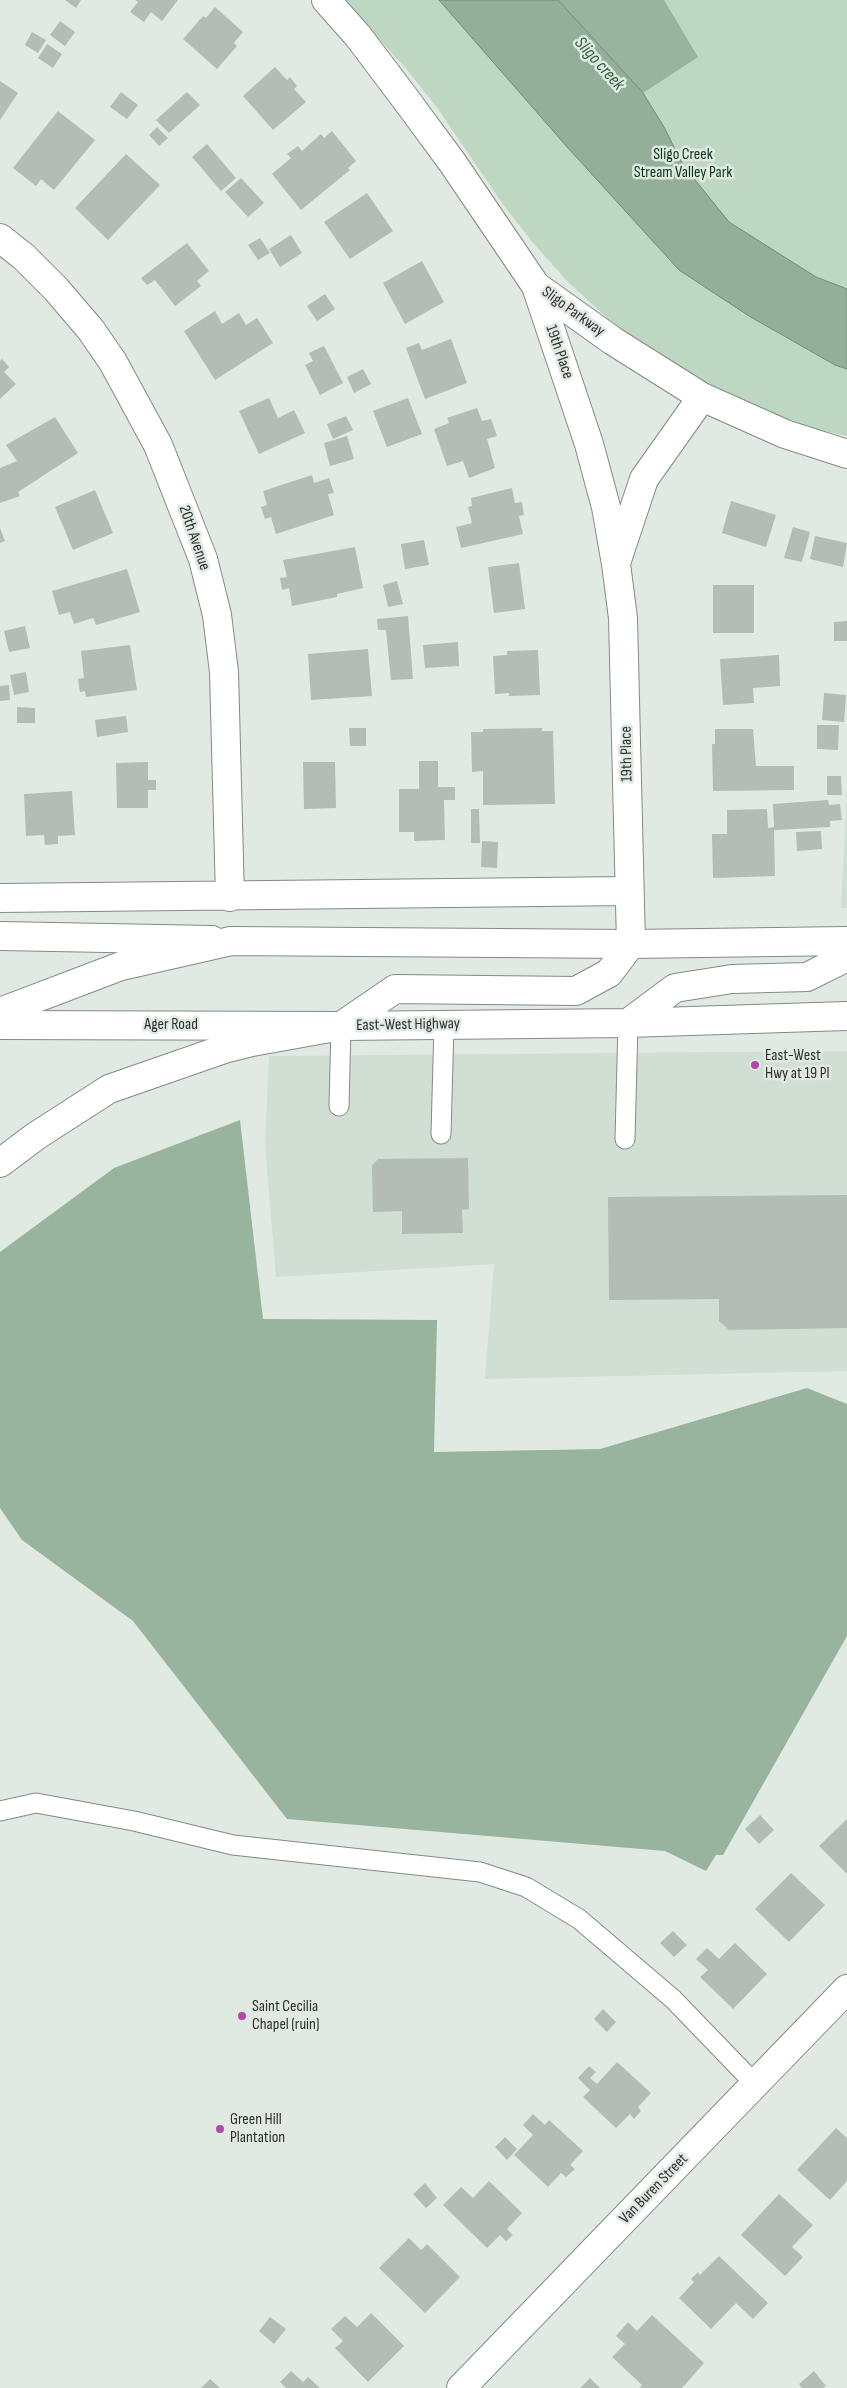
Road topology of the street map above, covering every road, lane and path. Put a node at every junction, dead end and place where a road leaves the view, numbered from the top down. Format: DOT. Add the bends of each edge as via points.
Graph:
graph roads {
  1 [pos="326,0"];
  2 [pos="0,238"];
  3 [pos="536,286"];
  4 [pos="702,397"];
  5 [pos="847,454"];
  6 [pos="616,564"];
  7 [pos="629,891"];
  8 [pos="230,897"];
  9 [pos="0,898"];
  10 [pos="0,936"];
  11 [pos="231,941"];
  12 [pos="847,941"];
  13 [pos="631,944"];
  14 [pos="847,957"];
  15 [pos="0,1012"];
  16 [pos="847,1016"];
  17 [pos="628,1023"];
  18 [pos="0,1024"];
  19 [pos="444,1025"];
  20 [pos="341,1026"];
  21 [pos="339,1106"];
  22 [pos="441,1134"];
  23 [pos="625,1139"];
  24 [pos="0,1163"];
  25 [pos="0,1811"];
  26 [pos="847,1989"];
  27 [pos="754,2084"];
  28 [pos="461,2388"];
  1 -- 3 [label="street, Sligo Parkway" via="358,36 452,162"];
  2 -- 8 [label="street, 20th Avenue" via="56,289 113,362 158,445 203,559 216,615 224,672"];
  3 -- 4 [label="street, Sligo Parkway" via="613,341"];
  3 -- 6 [label="street, 19th Place" via="589,444 606,507"];
  4 -- 5 [label="street, Sligo Parkway" via="785,434"];
  4 -- 6 [label="street, 19th Place" via="644,479"];
  6 -- 7 [label="street, 19th Place" via="623,618"];
  7 -- 8 [label="street"];
  7 -- 13 [label="street, 19th Place"];
  8 -- 9 [label="street"];
  10 -- 11 [label="street"];
  11 -- 13 [label="street"];
  11 -- 15 [label="street" via="121,966"];
  12 -- 13 [label="street"];
  13 -- 20 [label="street" via="608,973 576,991 396,989"];
  14 -- 17 [label="street" via="807,977 732,979 675,988"];
  16 -- 17 [label="street, East-West Highway"];
  17 -- 19 [label="street, East-West Highway"];
  17 -- 23 [label="lane"];
  18 -- 20 [label="street, Ager Road"];
  19 -- 20 [label="street, East-West Highway"];
  19 -- 22 [label="lane"];
  20 -- 21 [label="lane"];
  20 -- 24 [label="street, East-West Highway" via="224,1049 109,1089"];
  25 -- 27 [label="lane" via="36,1803 134,1821 234,1846 480,1872 526,1887 579,1919 673,1999"];
  26 -- 27 [label="street, Van Buren Street"];
  27 -- 28 [label="street, Van Buren Street"];
}
